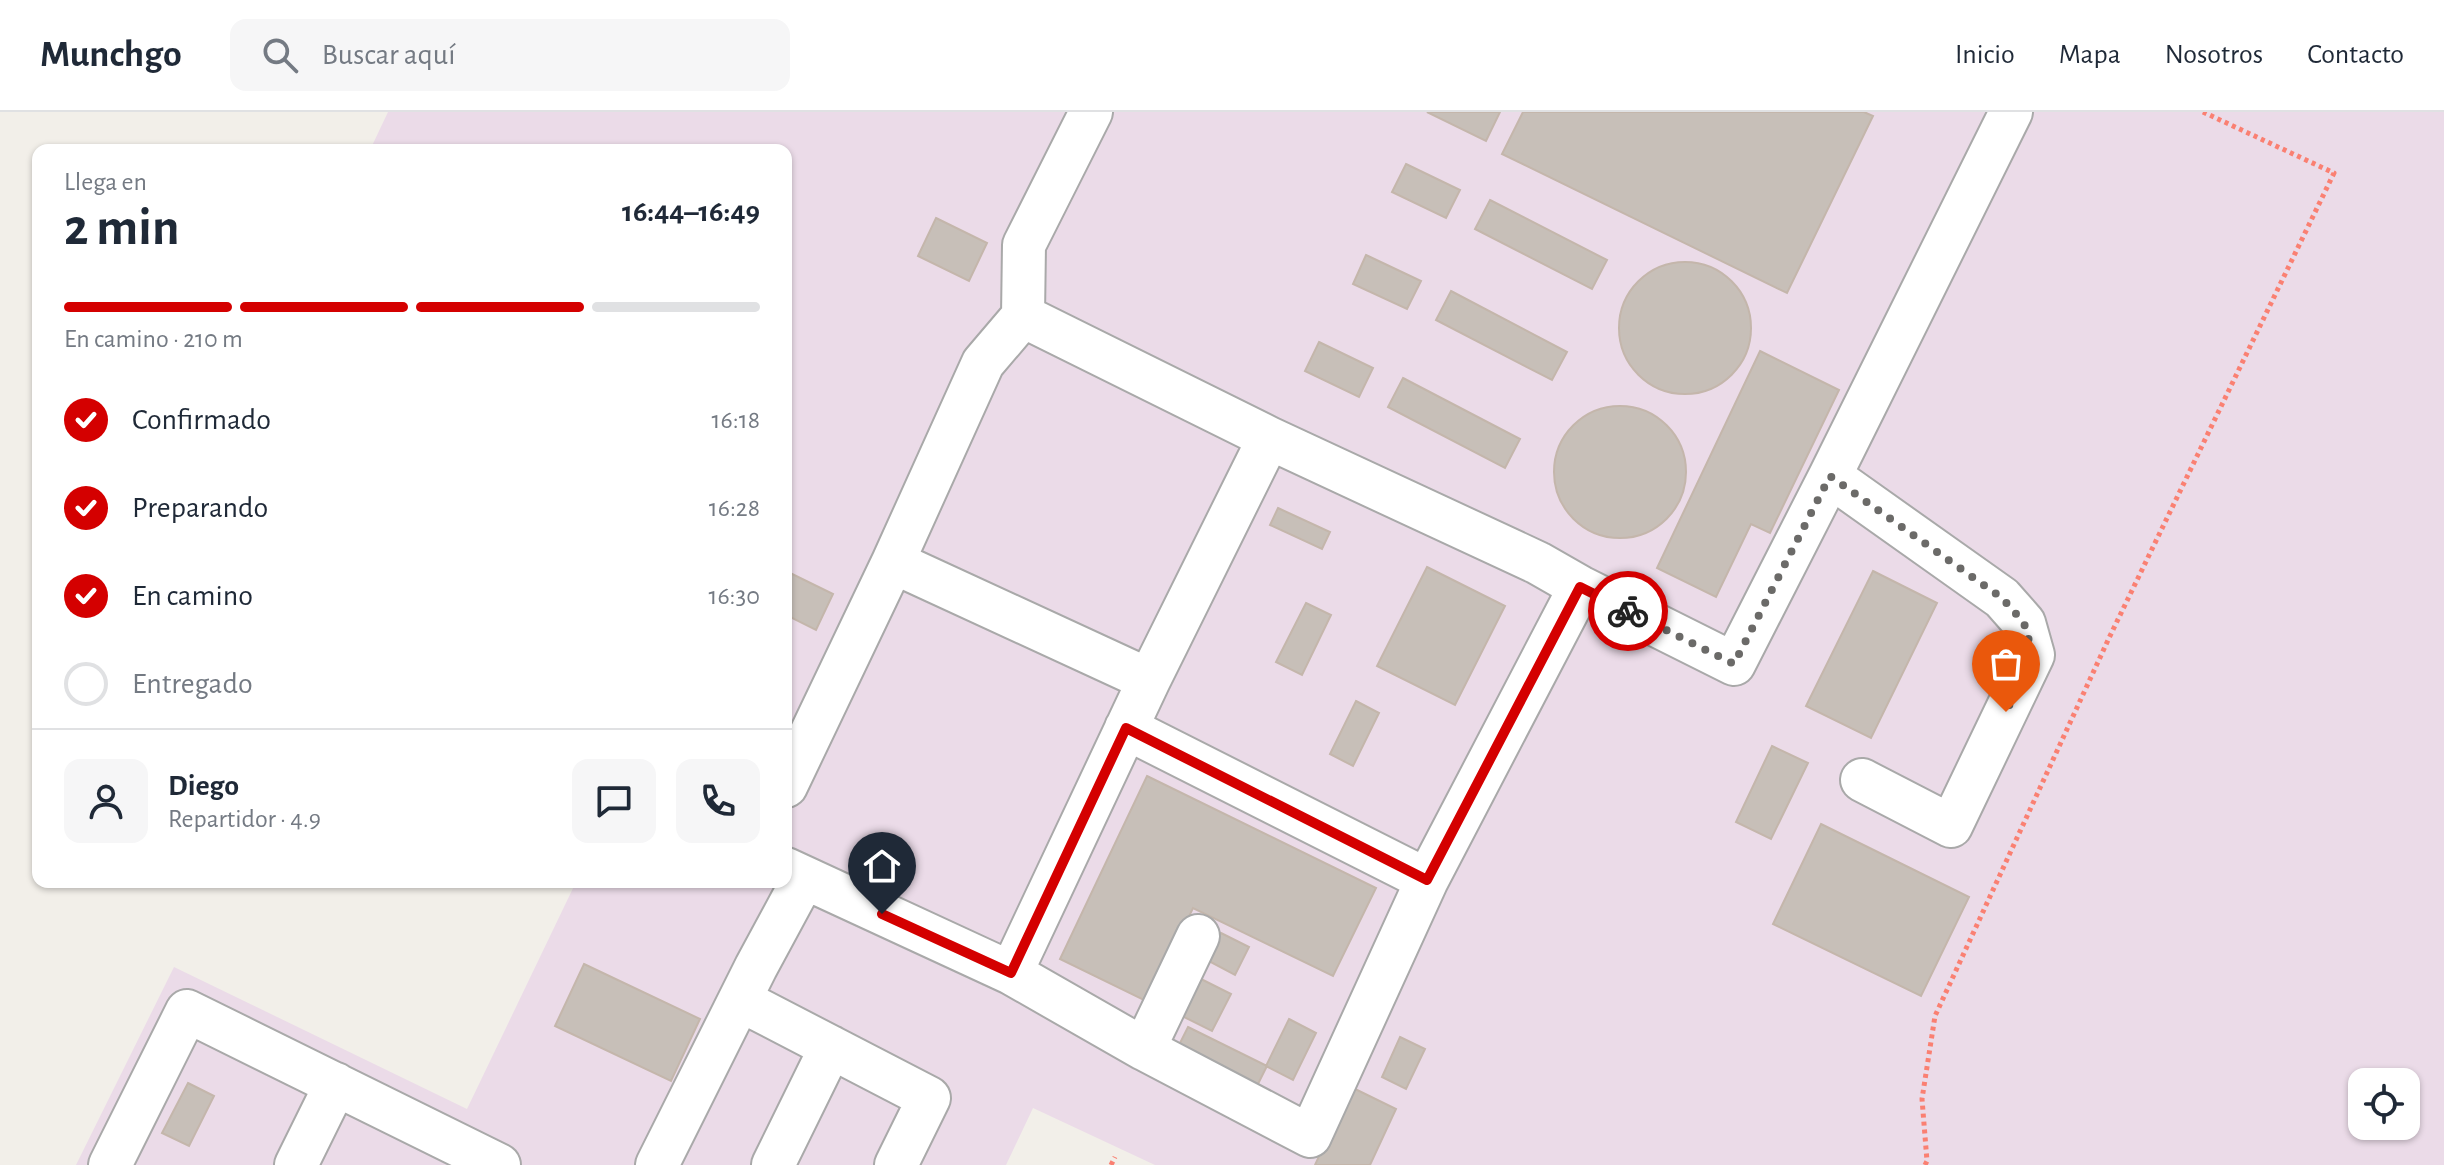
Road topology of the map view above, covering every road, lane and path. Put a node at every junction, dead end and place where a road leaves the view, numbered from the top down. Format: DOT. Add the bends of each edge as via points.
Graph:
graph roads {
  1 [pos="1091,112"];
  2 [pos="2011,112"];
  3 [pos="2203,112"];
  4 [pos="1023,316"];
  5 [pos="1269,438"];
  6 [pos="1830,476"];
  7 [pos="893,562"];
  8 [pos="1580,587"];
  9 [pos="1149,680"];
  10 [pos="1126,728"];
  11 [pos="792,773"];
  12 [pos="1862,780"];
  13 [pos="795,874"];
  14 [pos="1427,880"];
  15 [pos="789,888"];
  16 [pos="1198,936"];
  17 [pos="1011,973"];
  18 [pos="740,1000"];
  19 [pos="831,1047"];
  20 [pos="1144,1049"];
  21 [pos="336,1084"];
  22 [pos="442,1153"];
  23 [pos="1115,1157"];
  24 [pos="110,1165"];
  25 [pos="296,1165"];
  26 [pos="499,1165"];
  27 [pos="657,1165"];
  28 [pos="773,1165"];
  29 [pos="896,1165"];
  30 [pos="1111,1165"];
  31 [pos="1925,1165"];
  1 -- 4 [label="lane" via="1024,245"];
  2 -- 6 [label="lane"];
  3 -- 31 [label="path" via="2334,173 2109,638 1935,1016 1922,1099"];
  4 -- 5 [label="lane"];
  4 -- 7 [label="lane" via="983,363"];
  5 -- 8 [label="lane"];
  5 -- 9 [label="lane"];
  6 -- 8 [label="lane" via="1734,664"];
  6 -- 12 [label="lane" via="2002,598 2024,623 2033,655 1951,826"];
  7 -- 9 [label="lane"];
  7 -- 11 [label="lane"];
  8 -- 14 [label="lane"];
  9 -- 10 [label="lane"];
  10 -- 14 [label="lane"];
  10 -- 17 [label="lane"];
  13 -- 17 [label="lane"];
  14 -- 20 [label="lane" via="1310,1136"];
  15 -- 18 [label="lane"];
  16 -- 20 [label="lane"];
  17 -- 20 [label="lane"];
  18 -- 19 [label="lane"];
  18 -- 27 [label="lane"];
  19 -- 28 [label="lane"];
  19 -- 29 [label="lane" via="929,1098"];
  21 -- 22 [label="lane"];
  21 -- 24 [label="lane" via="187,1011"];
  21 -- 25 [label="lane"];
  22 -- 26 [label="lane"];
  23 -- 30 [label="path"];
}
